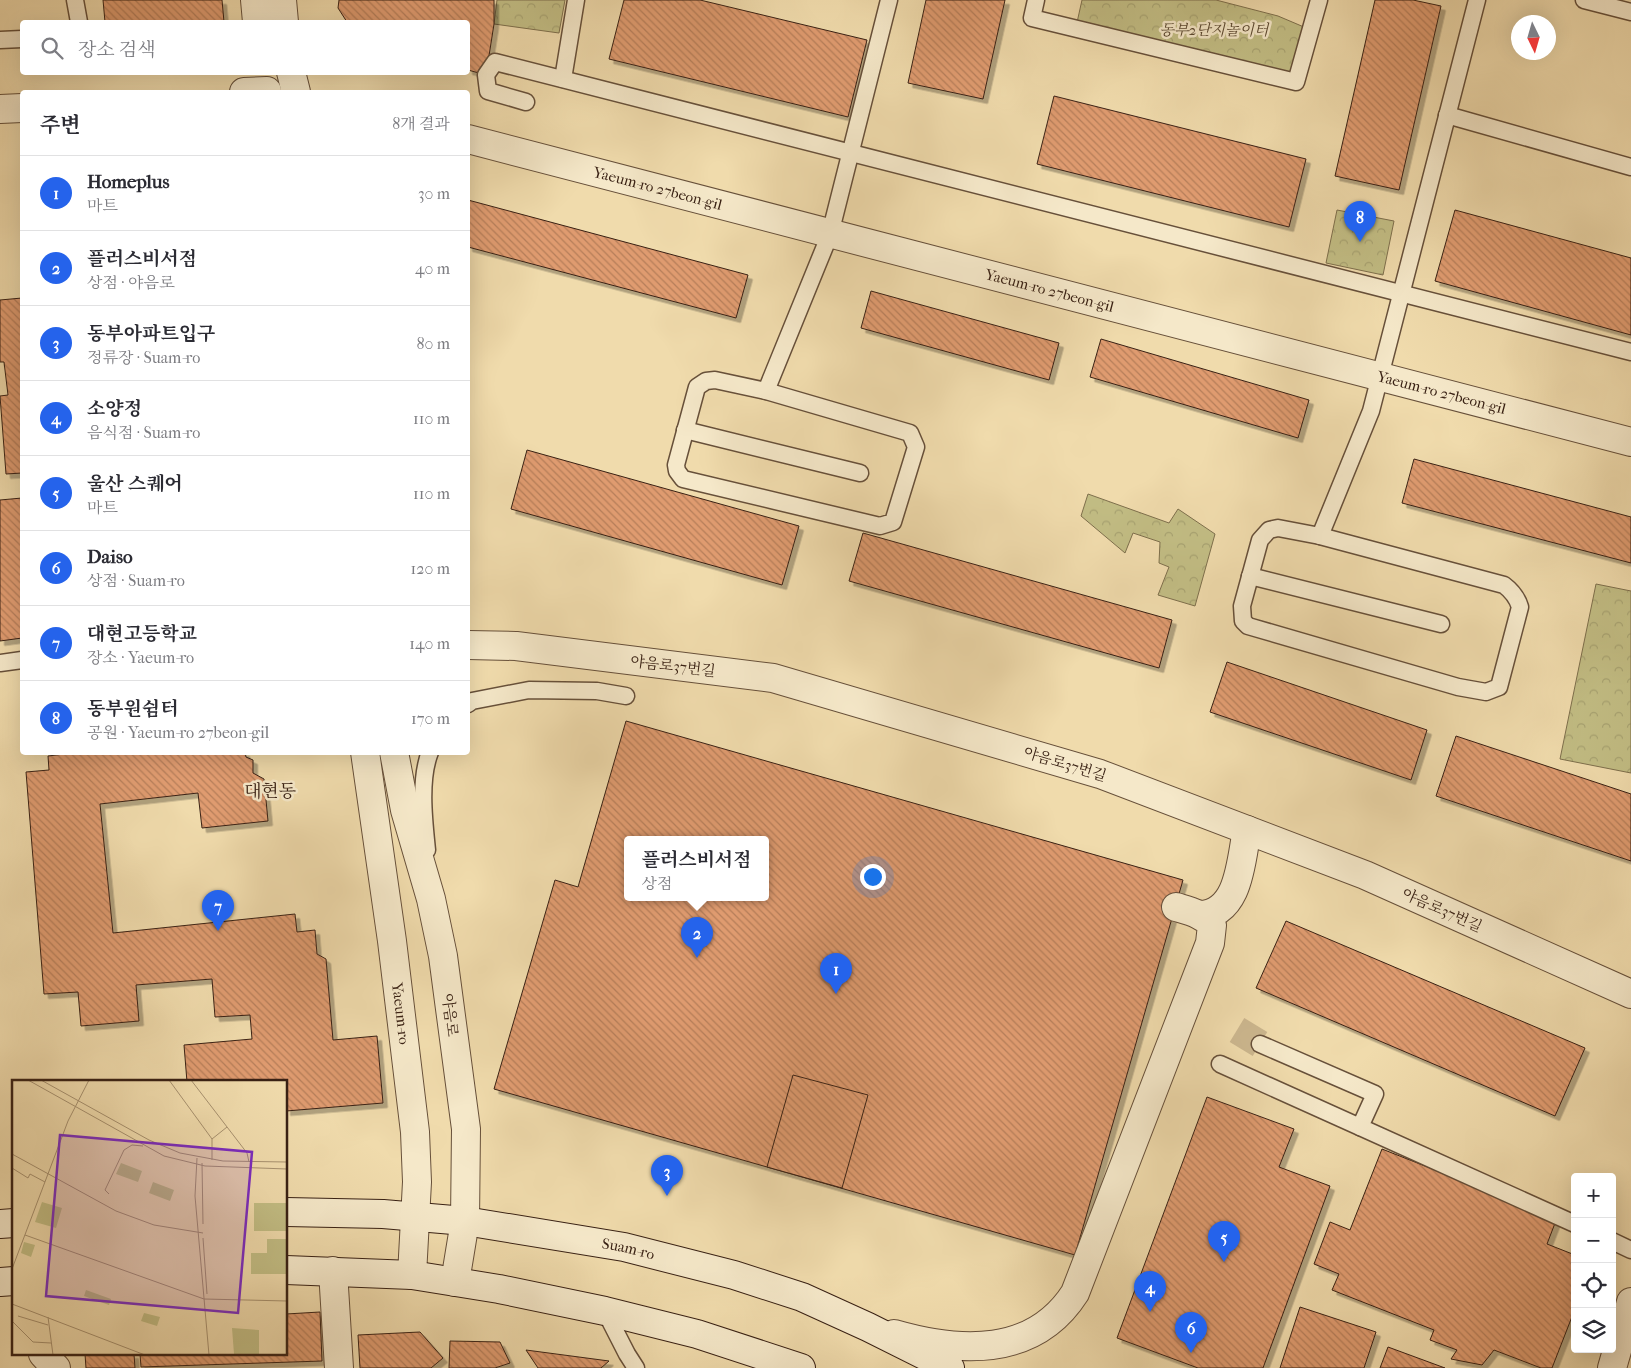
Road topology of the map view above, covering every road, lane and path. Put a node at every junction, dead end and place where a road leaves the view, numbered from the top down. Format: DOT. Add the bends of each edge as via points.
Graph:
graph roads {
  1 [pos="75,0"];
  2 [pos="255,0"];
  3 [pos="282,0"];
  4 [pos="576,0"];
  5 [pos="889,0"];
  6 [pos="1036,0"];
  7 [pos="1320,0"];
  8 [pos="1477,0"];
  9 [pos="1584,0"];
  10 [pos="1631,12"];
  11 [pos="79,20"];
  12 [pos="258,20"];
  13 [pos="284,20"];
  14 [pos="0,40"];
  15 [pos="20,40"];
  16 [pos="563,79"];
  17 [pos="261,87"];
  18 [pos="296,87"];
  19 [pos="526,102"];
  20 [pos="20,108"];
  21 [pos="0,109"];
  22 [pos="1447,115"];
  23 [pos="470,140"];
  24 [pos="851,153"];
  25 [pos="1631,167"];
  26 [pos="830,234"];
  27 [pos="1400,293"];
  28 [pos="1631,352"];
  29 [pos="1379,376"];
  30 [pos="766,391"];
  31 [pos="685,430"];
  32 [pos="1631,442"];
  33 [pos="860,473"];
  34 [pos="1320,536"];
  35 [pos="1250,576"];
  36 [pos="1442,624"];
  37 [pos="470,646"];
  38 [pos="20,660"];
  39 [pos="0,663"];
  40 [pos="626,696"];
  41 [pos="470,702"];
  42 [pos="365,755"];
  43 [pos="395,755"];
  44 [pos="428,755"];
  45 [pos="1247,830"];
  46 [pos="431,900"];
  47 [pos="1631,994"];
  48 [pos="1260,1044"];
  49 [pos="1220,1064"];
  50 [pos="1360,1127"];
  51 [pos="288,1212"];
  52 [pos="416,1216"];
  53 [pos="464,1221"];
  54 [pos="1571,1222"];
  55 [pos="1616,1243"];
  56 [pos="1631,1250"];
  57 [pos="288,1270"];
  58 [pos="333,1271"];
  59 [pos="412,1275"];
  60 [pos="456,1282"];
  61 [pos="1631,1302"];
  62 [pos="605,1311"];
  63 [pos="868,1327"];
  64 [pos="45,1356"];
  65 [pos="56,1368"];
  66 [pos="339,1368"];
  67 [pos="636,1368"];
  68 [pos="801,1368"];
  69 [pos="950,1368"];
  70 [pos="1612,1368"];
  1 -- 11 [label="lane"];
  2 -- 12 [label="street"];
  3 -- 13 [label="street"];
  4 -- 16 [label="lane"];
  5 -- 24 [label="lane"];
  6 -- 7 [label="lane" via="1032,18 1296,82"];
  8 -- 22 [label="lane"];
  9 -- 10 [label="lane"];
  14 -- 15 [label="lane"];
  16 -- 19 [label="lane" via="495,62 486,75 488,91"];
  16 -- 24 [label="lane"];
  17 -- 18 [label="street"];
  20 -- 21 [label="street"];
  22 -- 25 [label="lane"];
  22 -- 27 [label="lane"];
  23 -- 26 [label="street, Yaeum-ro 27beon-gil"];
  24 -- 26 [label="lane"];
  24 -- 27 [label="lane"];
  26 -- 29 [label="street, Yaeum-ro 27beon-gil"];
  26 -- 30 [label="lane"];
  27 -- 28 [label="lane"];
  27 -- 29 [label="lane"];
  29 -- 32 [label="street, Yaeum-ro 27beon-gil"];
  29 -- 34 [label="lane" via="1371,411"];
  30 -- 31 [label="lane" via="715,380 700,384"];
  30 -- 31 [label="lane" via="910,433 916,447 893,522 880,526 684,479 676,466"];
  31 -- 33 [label="lane"];
  34 -- 35 [label="lane" via="1278,528 1269,530 1260,540"];
  34 -- 35 [label="lane" via="1504,585 1509,589 1520,607 1499,687 1486,692 1458,687 1248,626 1243,621 1242,606"];
  35 -- 36 [label="lane"];
  37 -- 45 [label="street, 야음로37번길" via="516,646 773,678 1100,774"];
  38 -- 39 [label="lane"];
  40 -- 41 [label="lane" via="597,690 529,690"];
  42 -- 52 [label="street, Yaeum-ro" via="415,1132"];
  43 -- 46 [label="street, 야음로" via="405,810"];
  44 -- 46 [label="lane" via="423,810"];
  45 -- 47 [label="street, 야음로37번길" via="1365,875"];
  45 -- 63 [label="street" via="1237,880 1229,900 1217,912 1188,911 1212,926 1210,943 1076,1294 1064,1311 1033,1334 995,1346 936,1344"];
  46 -- 53 [label="street, 야음로" via="443,956 466,1129"];
  48 -- 50 [label="lane" via="1375,1094"];
  49 -- 50 [label="lane"];
  50 -- 54 [label="lane"];
  51 -- 52 [label="street, Suam-ro"];
  52 -- 53 [label="street, Suam-ro"];
  52 -- 59 [label="street, Yaeum-ro"];
  53 -- 60 [label="street, 야음로"];
  53 -- 63 [label="street, Suam-ro" via="624,1248 734,1275 802,1297"];
  55 -- 56 [label="lane"];
  57 -- 58 [label="street"];
  58 -- 59 [label="street"];
  58 -- 66 [label="street"];
  59 -- 60 [label="street"];
  60 -- 62 [label="street"];
  61 -- 70 [label="street"];
  62 -- 67 [label="lane"];
  62 -- 68 [label="street" via="697,1334"];
  63 -- 69 [label="street, Suam-ro"];
  64 -- 65 [label="street"];
}
